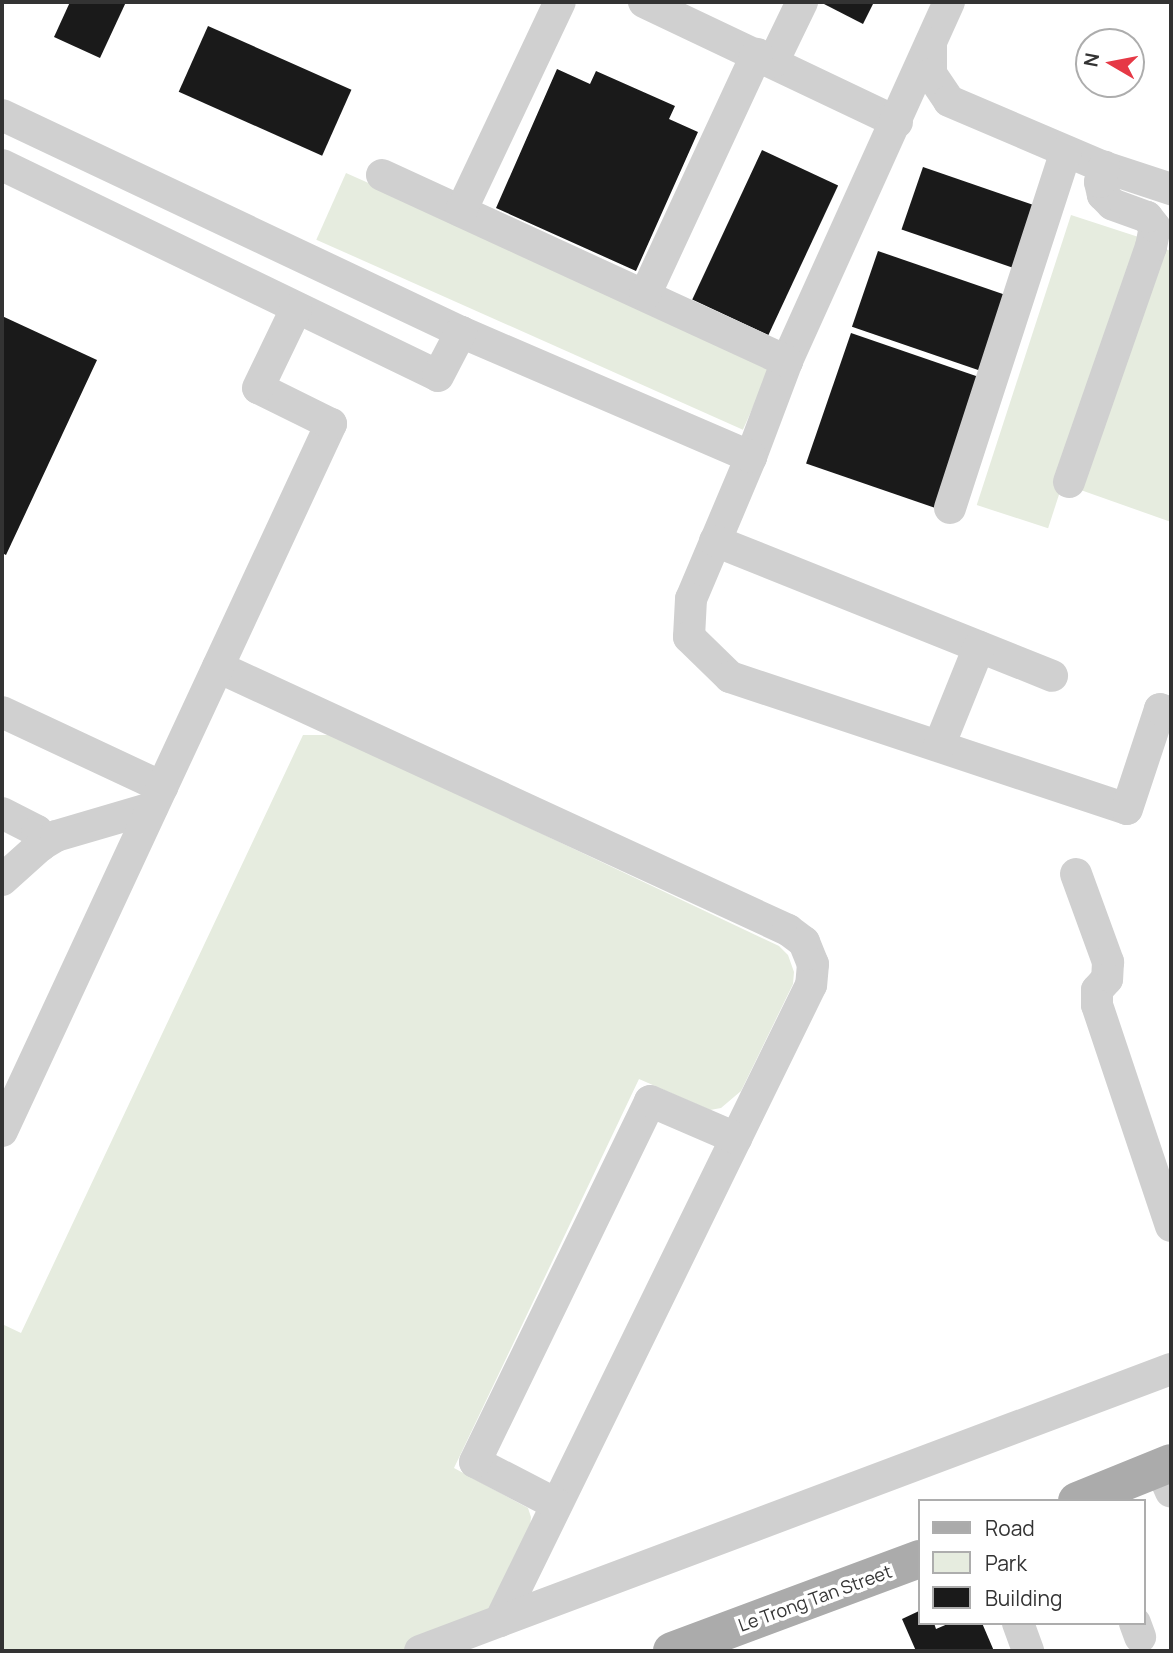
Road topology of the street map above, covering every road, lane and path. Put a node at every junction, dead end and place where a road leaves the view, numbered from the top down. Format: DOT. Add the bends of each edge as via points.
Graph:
graph roads {
  1 [pos="560,2"];
  2 [pos="645,2"];
  3 [pos="802,2"];
  4 [pos="949,2"];
  5 [pos="684,10"];
  6 [pos="931,43"];
  7 [pos="765,58"];
  8 [pos="2,115"];
  9 [pos="897,122"];
  10 [pos="1066,151"];
  11 [pos="2,165"];
  12 [pos="1104,167"];
  13 [pos="382,175"];
  14 [pos="1171,189"];
  15 [pos="461,211"];
  16 [pos="645,295"];
  17 [pos="296,309"];
  18 [pos="461,332"];
  19 [pos="788,361"];
  20 [pos="751,457"];
  21 [pos="1069,482"];
  22 [pos="950,508"];
  23 [pos="715,541"];
  24 [pos="979,647"];
  25 [pos="218,667"];
  26 [pos="1052,676"];
  27 [pos="2,712"];
  28 [pos="1171,713"];
  29 [pos="939,746"];
  30 [pos="157,797"];
  31 [pos="2,813"];
  32 [pos="41,845"];
  33 [pos="1076,874"];
  34 [pos="2,880"];
  35 [pos="2,1131"];
  36 [pos="736,1139"];
  37 [pos="1171,1226"];
  38 [pos="1171,1369"];
  39 [pos="1168,1474"];
  40 [pos="1085,1499"];
  41 [pos="556,1504"];
  42 [pos="918,1559"];
  43 [pos="500,1621"];
  44 [pos="1019,1625"];
  45 [pos="682,1649"];
  46 [pos="419,1651"];
  47 [pos="1028,1651"];
  1 -- 15 [label="street"];
  2 -- 5 [label="street"];
  3 -- 7 [label="street"];
  4 -- 6 [label="street"];
  5 -- 7 [label="street"];
  6 -- 9 [label="street"];
  6 -- 10 [label="street" via="932,74 948,101"];
  7 -- 9 [label="street"];
  7 -- 16 [label="street"];
  8 -- 18 [label="street"];
  9 -- 19 [label="street"];
  10 -- 12 [label="street"];
  10 -- 22 [label="street"];
  11 -- 17 [label="street"];
  12 -- 14 [label="street"];
  12 -- 21 [label="street" via="1103,195 1112,204 1147,217 1155,227"];
  13 -- 15 [label="street"];
  15 -- 16 [label="street"];
  16 -- 19 [label="street"];
  17 -- 18 [label="street" via="438,376"];
  17 -- 25 [label="street" via="258,388 331,424"];
  18 -- 20 [label="street"];
  19 -- 20 [label="street"];
  20 -- 23 [label="street"];
  23 -- 24 [label="street"];
  23 -- 29 [label="street" via="691,598 690,637 730,677"];
  24 -- 26 [label="street"];
  24 -- 29 [label="street"];
  25 -- 30 [label="street"];
  25 -- 36 [label="street" via="788,930 804,942 813,964 811,985"];
  27 -- 30 [label="street"];
  28 -- 29 [label="street" via="1160,709 1127,809"];
  30 -- 32 [label="street"];
  30 -- 35 [label="street"];
  31 -- 32 [label="street" via="37,831"];
  32 -- 34 [label="street"];
  33 -- 37 [label="street" via="1108,962 1107,979 1097,990 1097,1005"];
  36 -- 41 [label="street"];
  36 -- 41 [label="street" via="650,1101 475,1462"];
  38 -- 43 [label="street"];
  39 -- 40 [label="main road"];
  41 -- 43 [label="street"];
  42 -- 45 [label="main road, Le Trong Tan Street"];
  43 -- 46 [label="street"];
  44 -- 47 [label="street"];
}
